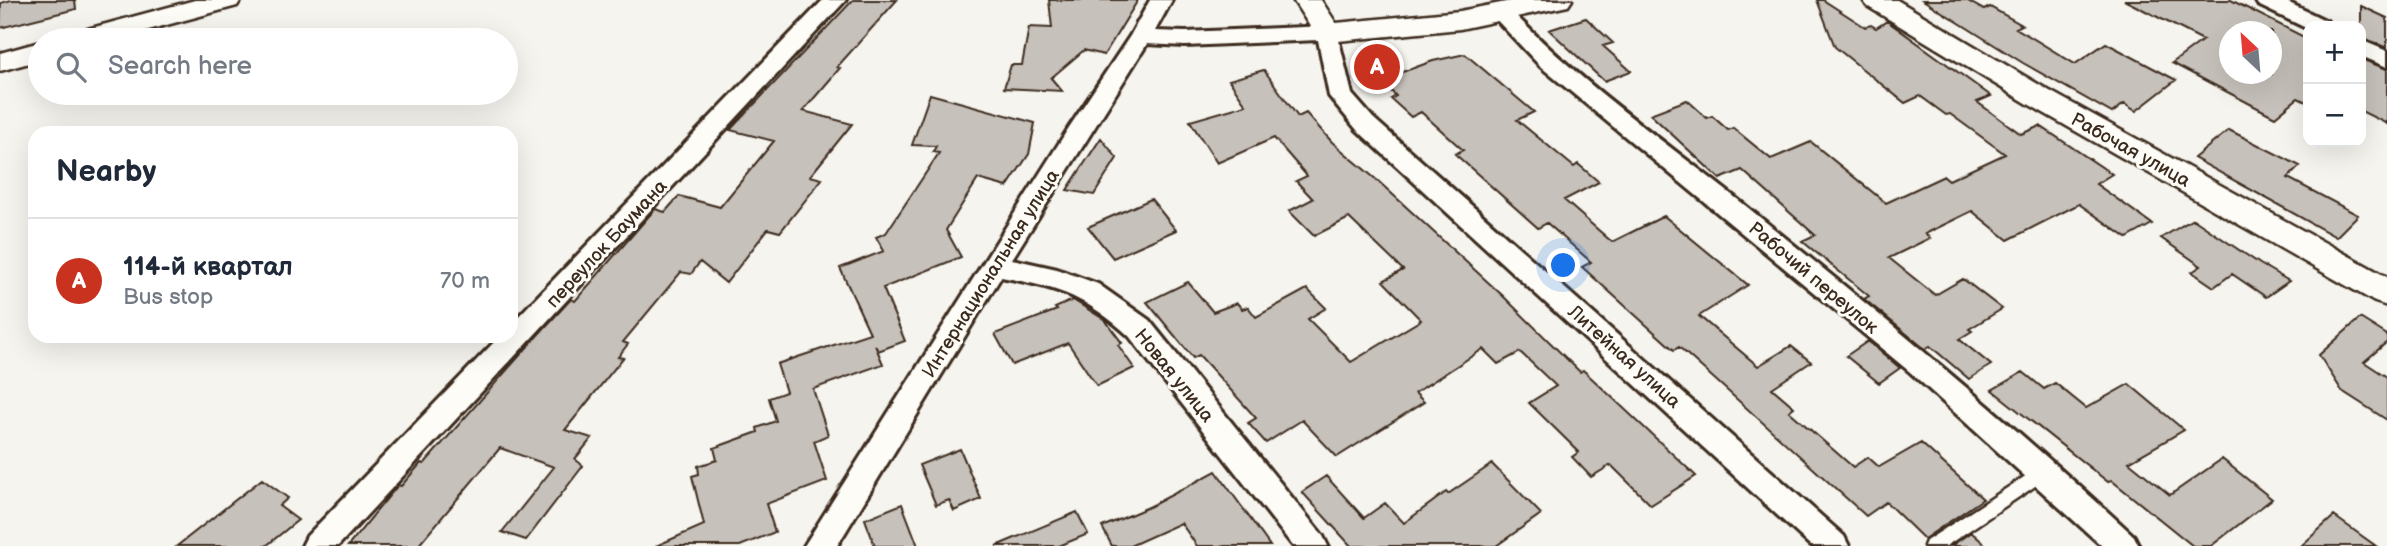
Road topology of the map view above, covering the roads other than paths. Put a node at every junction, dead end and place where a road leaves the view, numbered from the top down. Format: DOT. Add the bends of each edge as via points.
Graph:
graph roads {
  1 [pos="227,0"];
  2 [pos="835,0"];
  3 [pos="1161,0"];
  4 [pos="1307,0"];
  5 [pos="1558,0"];
  6 [pos="1877,0"];
  7 [pos="2266,0"];
  8 [pos="1495,6"];
  9 [pos="2309,21"];
  10 [pos="123,28"];
  11 [pos="1328,33"];
  12 [pos="1141,37"];
  13 [pos="2366,50"];
  14 [pos="28,54"];
  15 [pos="2387,61"];
  16 [pos="0,62"];
  17 [pos="996,265"];
  18 [pos="2387,293"];
  19 [pos="518,335"];
  20 [pos="510,343"];
  21 [pos="2044,471"];
  22 [pos="318,546"];
  23 [pos="820,546"];
  24 [pos="1312,546"];
  25 [pos="1833,546"];
  26 [pos="1932,546"];
  27 [pos="2123,546"];
  1 -- 10 [label="street"];
  2 -- 19 [label="street, переулок Баумана"];
  3 -- 12 [label="street, Интернациональная улица"];
  4 -- 11 [label="street"];
  5 -- 8 [label="street"];
  6 -- 18 [label="street, Рабочая улица" via="2016,85"];
  7 -- 9 [label="street"];
  8 -- 11 [label="street" via="1448,22"];
  8 -- 21 [label="street, Рабочий переулок" via="1541,54"];
  11 -- 12 [label="street"];
  11 -- 25 [label="street, Литейная улица" via="1341,96 1365,124"];
  12 -- 17 [label="street, Интернациональная улица"];
  13 -- 15 [label="street"];
  14 -- 16 [label="street"];
  17 -- 23 [label="street, Интернациональная улица"];
  17 -- 24 [label="street, Новая улица" via="1070,281 1123,313"];
  20 -- 22 [label="street, переулок Баумана"];
  21 -- 26 [label="lane"];
  21 -- 27 [label="street, Рабочий переулок"];
}
